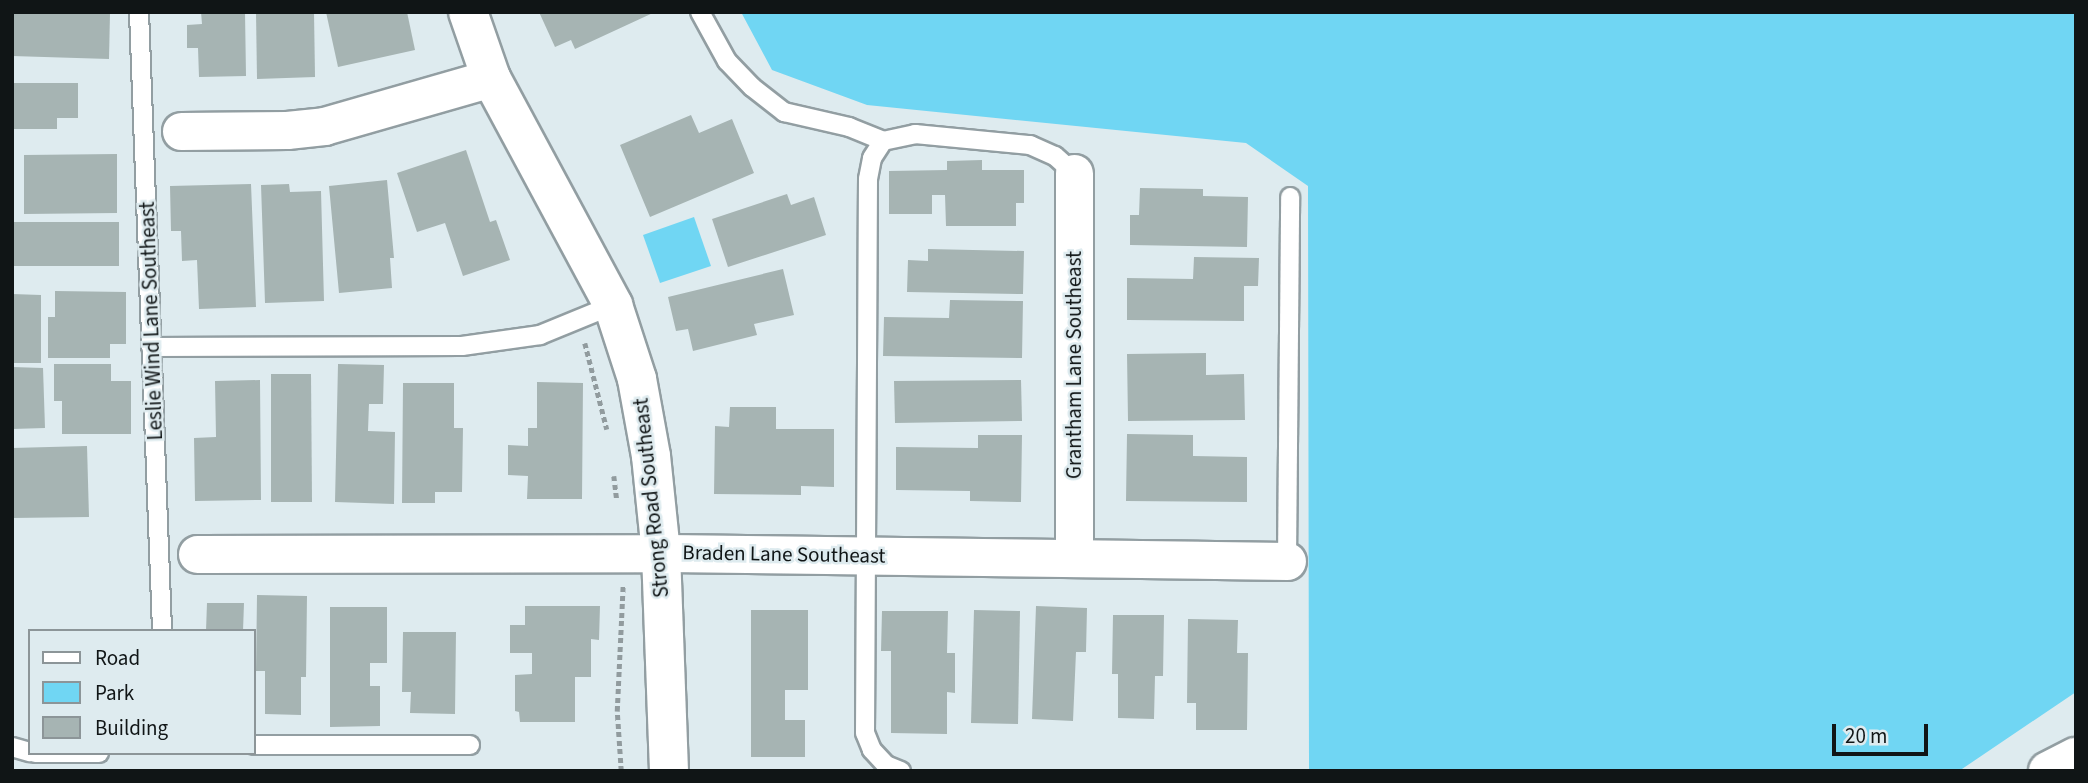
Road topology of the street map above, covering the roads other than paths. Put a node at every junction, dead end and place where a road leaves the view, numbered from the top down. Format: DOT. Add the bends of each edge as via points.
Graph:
graph roads {
  1 [pos="139,12"];
  2 [pos="468,12"];
  3 [pos="700,12"];
  4 [pos="491,78"];
  5 [pos="162,131"];
  6 [pos="883,141"];
  7 [pos="1074,173"];
  8 [pos="1290,197"];
  9 [pos="613,305"];
  10 [pos="151,347"];
  11 [pos="661,553"];
  12 [pos="178,554"];
  13 [pos="865,555"];
  14 [pos="1074,558"];
  15 [pos="1287,561"];
  16 [pos="162,629"];
  17 [pos="470,745"];
  18 [pos="256,746"];
  19 [pos="2076,757"];
  20 [pos="668,771"];
  21 [pos="901,771"];
  22 [pos="2048,771"];
  1 -- 5 [label="lane, Leslie Wind Lane Southeast"];
  2 -- 4 [label="street, Strong Road Southeast"];
  3 -- 6 [label="lane" via="727,61 784,111 849,127"];
  4 -- 5 [label="street" via="324,126"];
  4 -- 9 [label="street, Strong Road Southeast"];
  5 -- 10 [label="lane, Leslie Wind Lane Southeast"];
  6 -- 7 [label="lane" via="915,134 1030,145 1055,156"];
  6 -- 13 [label="lane" via="872,158 868,179"];
  7 -- 14 [label="street, Grantham Lane Southeast"];
  8 -- 15 [label="lane"];
  9 -- 10 [label="lane" via="540,335 462,346"];
  9 -- 11 [label="street, Strong Road Southeast" via="637,379"];
  10 -- 12 [label="lane, Leslie Wind Lane Southeast"];
  11 -- 12 [label="street, Braden Lane Southeast"];
  11 -- 13 [label="street, Braden Lane Southeast"];
  11 -- 20 [label="street, Strong Road Southeast"];
  12 -- 16 [label="lane, Leslie Wind Lane Southeast"];
  13 -- 14 [label="street, Braden Lane Southeast"];
  13 -- 21 [label="lane" via="865,733 886,765"];
  14 -- 15 [label="street, Braden Lane Southeast"];
  17 -- 18 [label="lane"];
  19 -- 22 [label="street"];
}
